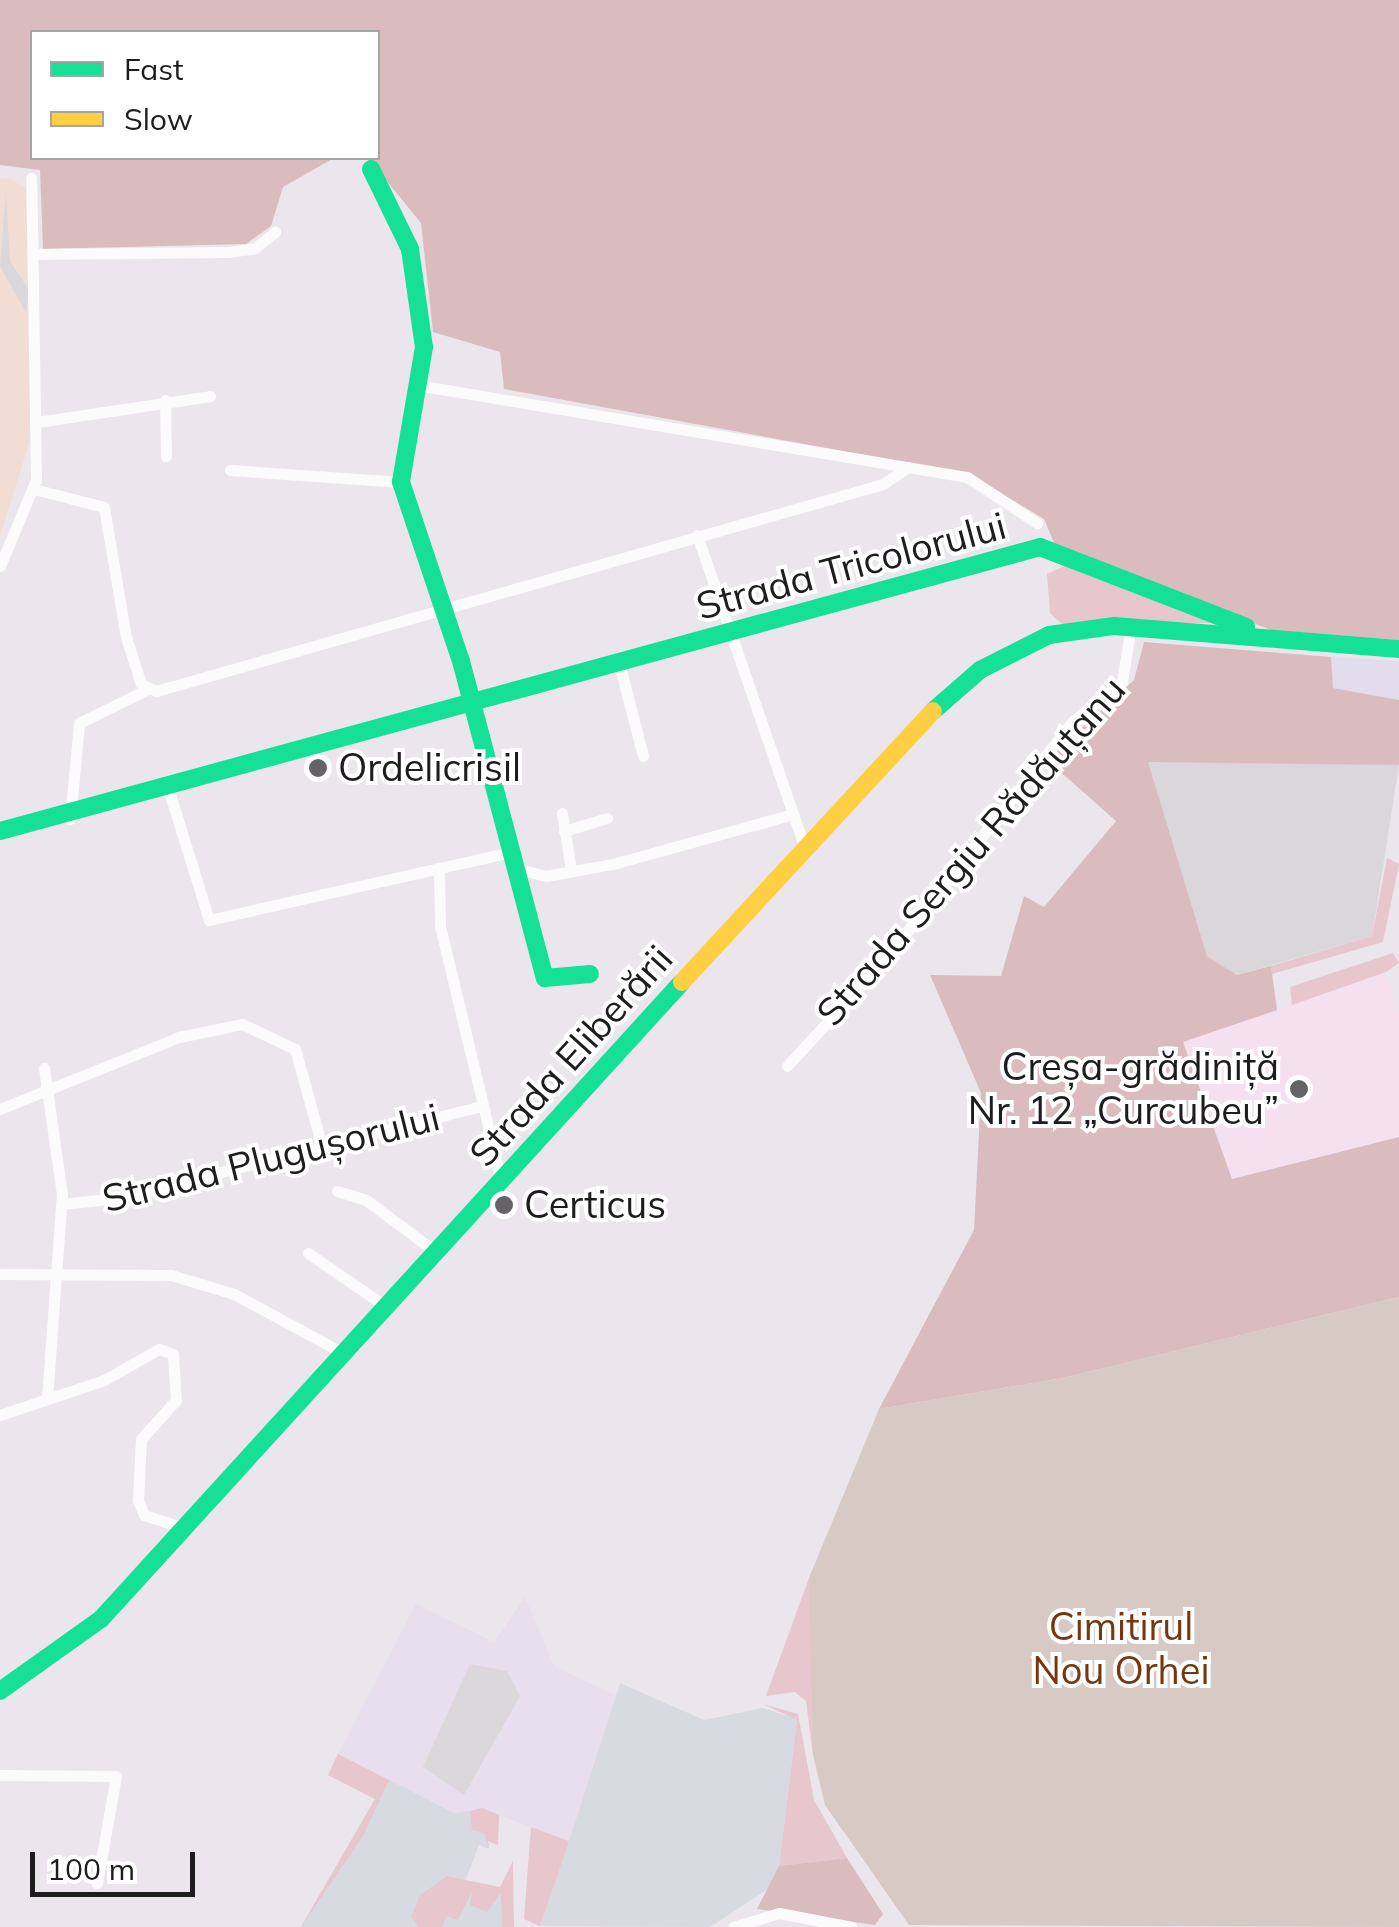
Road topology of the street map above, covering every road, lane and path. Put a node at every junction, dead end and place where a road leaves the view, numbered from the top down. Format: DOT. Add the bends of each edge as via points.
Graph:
graph roads {
  1 [pos="371,169"];
  2 [pos="31,178"];
  3 [pos="275,232"];
  4 [pos="34,254"];
  5 [pos="424,386"];
  6 [pos="210,396"];
  7 [pos="165,400"];
  8 [pos="37,422"];
  9 [pos="166,456"];
  10 [pos="908,466"];
  11 [pos="230,470"];
  12 [pos="401,482"];
  13 [pos="34,488"];
  14 [pos="1038,522"];
  15 [pos="697,535"];
  16 [pos="0,566"];
  17 [pos="443,610"];
  18 [pos="1130,626"];
  19 [pos="729,634"];
  20 [pos="1266,635"];
  21 [pos="1399,649"];
  22 [pos="619,663"];
  23 [pos="148,689"];
  24 [pos="472,706"];
  25 [pos="643,756"];
  26 [pos="169,791"];
  27 [pos="562,813"];
  28 [pos="790,815"];
  29 [pos="607,818"];
  30 [pos="70,820"];
  31 [pos="0,831"];
  32 [pos="564,831"];
  33 [pos="804,848"];
  34 [pos="514,860"];
  35 [pos="440,868"];
  36 [pos="571,870"];
  37 [pos="590,974"];
  38 [pos="787,1066"];
  39 [pos="44,1068"];
  40 [pos="48,1086"];
  41 [pos="481,1106"];
  42 [pos="0,1108"];
  43 [pos="320,1143"];
  44 [pos="502,1180"];
  45 [pos="337,1191"];
  46 [pos="61,1204"];
  47 [pos="308,1253"];
  48 [pos="437,1254"];
  49 [pos="60,1272"];
  50 [pos="0,1274"];
  51 [pos="387,1307"];
  52 [pos="343,1354"];
  53 [pos="47,1396"];
  54 [pos="0,1415"];
  55 [pos="184,1528"];
  56 [pos="0,1691"];
  57 [pos="0,1775"];
  58 [pos="96,1883"];
  59 [pos="733,1927"];
  60 [pos="852,1927"];
  1 -- 5 [label="street" via="412,259"];
  2 -- 4 [label="street"];
  3 -- 4 [label="street" via="256,248 228,252"];
  4 -- 8 [label="street"];
  5 -- 10 [label="street"];
  5 -- 12 [label="street"];
  6 -- 7 [label="street"];
  7 -- 8 [label="street"];
  7 -- 9 [label="street"];
  8 -- 13 [label="street"];
  10 -- 14 [label="street" via="967,477"];
  10 -- 15 [label="street" via="883,484"];
  11 -- 12 [label="street"];
  12 -- 17 [label="street"];
  13 -- 16 [label="street"];
  13 -- 23 [label="street" via="104,506 126,637"];
  15 -- 17 [label="street"];
  15 -- 19 [label="street"];
  17 -- 23 [label="street"];
  17 -- 24 [label="street"];
  18 -- 20 [label="street, Strada Eliberării"];
  18 -- 33 [label="street, Strada Eliberării" via="1048,635 990,663 949,693"];
  18 -- 38 [label="street, Strada Sergiu Rădăuțanu" via="1122,682 1074,722"];
  19 -- 20 [label="street, Strada Tricolorului" via="1040,547"];
  19 -- 22 [label="street, Strada Tricolorului"];
  19 -- 28 [label="street"];
  20 -- 21 [label="street"];
  22 -- 24 [label="street, Strada Tricolorului"];
  22 -- 25 [label="street"];
  23 -- 30 [label="street" via="79,723"];
  24 -- 26 [label="street, Strada Tricolorului"];
  24 -- 34 [label="street"];
  26 -- 30 [label="street, Strada Tricolorului"];
  26 -- 35 [label="street" via="206,919"];
  27 -- 32 [label="street"];
  28 -- 33 [label="street"];
  28 -- 36 [label="street"];
  29 -- 32 [label="street"];
  30 -- 31 [label="street, Strada Tricolorului"];
  32 -- 36 [label="street"];
  33 -- 44 [label="street, Strada Eliberării"];
  34 -- 35 [label="street"];
  34 -- 36 [label="street"];
  34 -- 37 [label="street" via="547,982"];
  35 -- 41 [label="street, Strada Plugușorului" via="440,926"];
  39 -- 40 [label="street"];
  40 -- 42 [label="street"];
  40 -- 43 [label="street" via="242,1024 295,1049"];
  40 -- 46 [label="street"];
  41 -- 43 [label="street, Strada Plugușorului"];
  41 -- 44 [label="street, Strada Plugușorului"];
  43 -- 46 [label="street, Strada Plugușorului" via="118,1198"];
  44 -- 48 [label="street, Strada Eliberării"];
  45 -- 48 [label="street" via="366,1200"];
  46 -- 49 [label="street"];
  47 -- 51 [label="street"];
  48 -- 51 [label="street, Strada Eliberării"];
  49 -- 50 [label="street"];
  49 -- 52 [label="street" via="202,1283"];
  49 -- 53 [label="street"];
  51 -- 52 [label="street, Strada Eliberării"];
  52 -- 55 [label="street, Strada Eliberării"];
  53 -- 54 [label="street"];
  53 -- 55 [label="street" via="104,1380 158,1350 173,1354 176,1400 141,1439 136,1476 144,1515"];
  55 -- 56 [label="street, Strada Eliberării" via="83,1636"];
  57 -- 58 [label="street" via="116,1776"];
  59 -- 60 [label="street" via="779,1913"];
}
